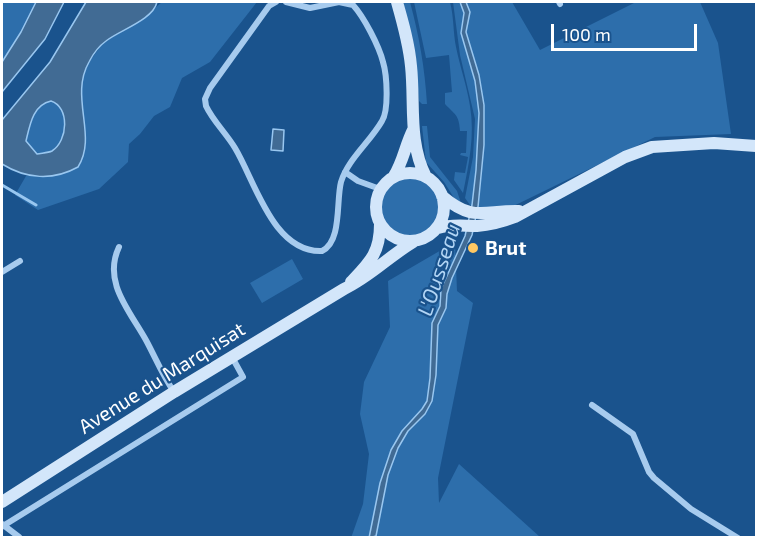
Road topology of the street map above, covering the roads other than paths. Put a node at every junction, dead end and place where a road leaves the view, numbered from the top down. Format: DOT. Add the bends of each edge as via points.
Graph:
graph roads {
  1 [pos="276,2"];
  2 [pos="286,2"];
  3 [pos="397,2"];
  4 [pos="413,130"];
  5 [pos="756,146"];
  6 [pos="345,172"];
  7 [pos="394,176"];
  8 [pos="426,177"];
  9 [pos="380,189"];
  10 [pos="442,196"];
  11 [pos="471,219"];
  12 [pos="380,224"];
  13 [pos="438,228"];
  14 [pos="413,242"];
  15 [pos="119,247"];
  16 [pos="20,261"];
  17 [pos="2,272"];
  18 [pos="344,289"];
  19 [pos="232,357"];
  20 [pos="174,392"];
  21 [pos="592,405"];
  22 [pos="2,502"];
  23 [pos="2,525"];
  24 [pos="19,537"];
  25 [pos="738,537"];
  1 -- 6 [label="street" via="269,6 210,88 206,106 236,150 276,225 305,249 322,251 331,244"];
  2 -- 6 [label="street" via="310,8 339,2 353,5 381,54 385,116"];
  3 -- 4 [label="main road" via="411,65"];
  4 -- 7 [label="main road"];
  4 -- 8 [label="main road"];
  5 -- 11 [label="main road" via="714,143 652,147 625,157 524,211"];
  6 -- 9 [label="street"];
  7 -- 8 [label="main road" via="416,173"];
  7 -- 9 [label="main road"];
  8 -- 10 [label="main road" via="435,183"];
  9 -- 12 [label="main road" via="376,201"];
  10 -- 11 [label="main road"];
  10 -- 13 [label="main road" via="444,211"];
  11 -- 13 [label="main road"];
  12 -- 14 [label="main road" via="394,238"];
  12 -- 18 [label="main road, Avenue du Marquisat" via="375,253"];
  13 -- 14 [label="main road"];
  14 -- 18 [label="main road, Avenue du Marquisat" via="363,280"];
  15 -- 20 [label="street" via="113,266 120,297"];
  16 -- 17 [label="street"];
  18 -- 19 [label="main road, Avenue du Marquisat"];
  19 -- 20 [label="main road, Avenue du Marquisat"];
  19 -- 23 [label="street" via="243,377"];
  20 -- 22 [label="main road, Avenue du Marquisat"];
  21 -- 25 [label="street" via="633,434 654,477 691,509"];
  23 -- 24 [label="street"];
}
